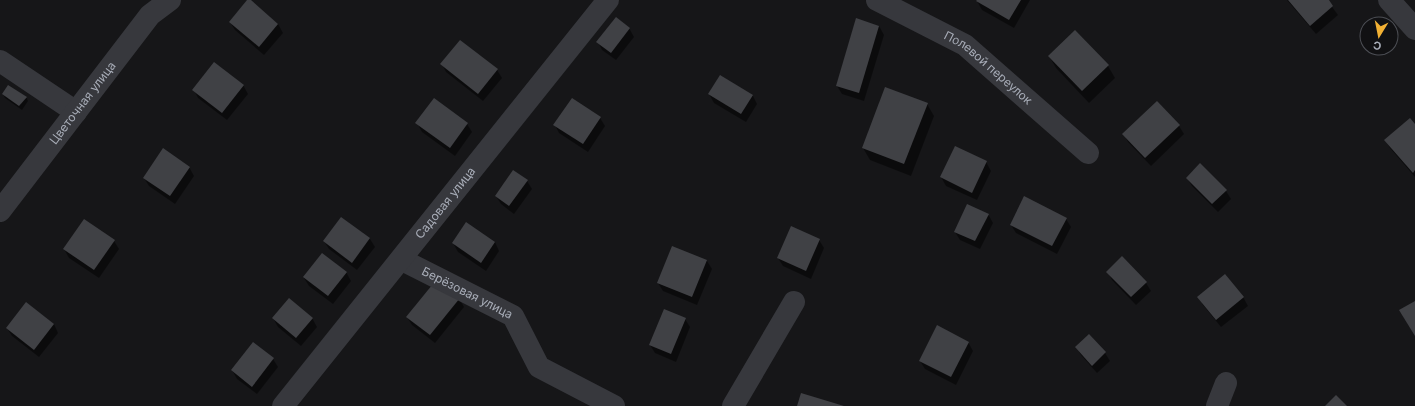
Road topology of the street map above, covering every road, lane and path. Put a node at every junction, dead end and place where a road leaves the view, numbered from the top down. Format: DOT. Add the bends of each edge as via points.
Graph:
graph roads {
  1 [pos="170,0"];
  2 [pos="608,0"];
  3 [pos="877,0"];
  4 [pos="1389,0"];
  5 [pos="1415,29"];
  6 [pos="0,61"];
  7 [pos="76,112"];
  8 [pos="1088,153"];
  9 [pos="0,211"];
  10 [pos="402,260"];
  11 [pos="794,302"];
  12 [pos="1226,383"];
  13 [pos="283,406"];
  14 [pos="614,406"];
  15 [pos="733,406"];
  16 [pos="1217,406"];
  1 -- 7 [label="street, Цветочная улица" via="150,15"];
  2 -- 10 [label="street, Садовая улица"];
  3 -- 8 [label="street, Полевой переулок" via="965,45"];
  4 -- 5 [label="street"];
  6 -- 7 [label="street"];
  7 -- 9 [label="street, Цветочная улица"];
  10 -- 13 [label="street, Садовая улица"];
  10 -- 14 [label="street, Берёзовая улица" via="512,316 539,366"];
  11 -- 15 [label="street"];
  12 -- 16 [label="street"];
}
